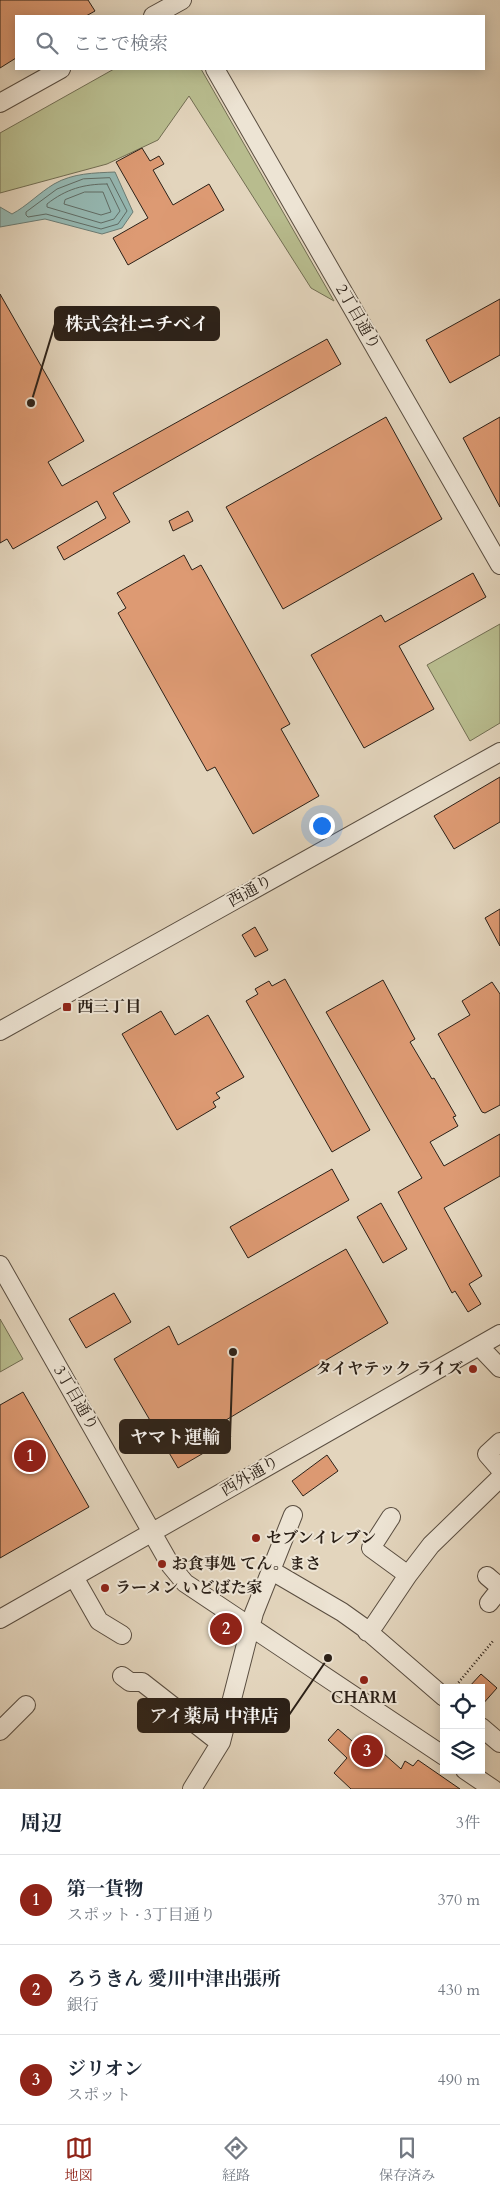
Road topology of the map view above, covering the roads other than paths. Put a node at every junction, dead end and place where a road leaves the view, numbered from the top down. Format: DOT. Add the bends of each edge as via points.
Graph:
graph roads {
  1 [pos="180,5"];
  2 [pos="155,15"];
  3 [pos="59,70"];
  4 [pos="216,70"];
  5 [pos="0,104"];
  6 [pos="500,565"];
  7 [pos="500,752"];
  8 [pos="0,1031"];
  9 [pos="0,1264"];
  10 [pos="500,1334"];
  11 [pos="479,1346"];
  12 [pos="500,1368"];
  13 [pos="500,1442"];
  14 [pos="500,1468"];
  15 [pos="496,1486"];
  16 [pos="293,1515"];
  17 [pos="384,1520"];
  18 [pos="152,1532"];
  19 [pos="272,1572"];
  20 [pos="408,1574"];
  21 [pos="74,1577"];
  22 [pos="496,1584"];
  23 [pos="489,1603"];
  24 [pos="0,1619"];
  25 [pos="252,1628"];
  26 [pos="367,1632"];
  27 [pos="122,1634"];
  28 [pos="122,1676"];
  29 [pos="440,1693"];
  30 [pos="165,1700"];
  31 [pos="26,1705"];
  32 [pos="150,1719"];
  33 [pos="485,1722"];
  34 [pos="0,1731"];
  35 [pos="220,1743"];
  36 [pos="500,1743"];
  37 [pos="440,1753"];
  38 [pos="470,1774"];
  39 [pos="192,1789"];
  40 [pos="493,1789"];
  1 -- 2 [label="street"];
  3 -- 5 [label="street"];
  4 -- 6 [label="street, 2丁目通り"];
  7 -- 8 [label="street, 西通り"];
  9 -- 18 [label="street, 3丁目通り"];
  10 -- 11 [label="street, 西外通り"];
  11 -- 12 [label="street"];
  11 -- 18 [label="street, 西外通り"];
  13 -- 14 [label="street" via="487,1454"];
  15 -- 20 [label="street" via="459,1524 431,1545"];
  16 -- 19 [label="street"];
  17 -- 20 [label="street" via="371,1548"];
  18 -- 21 [label="street, 西外通り"];
  18 -- 25 [label="street, 3丁目通り" via="171,1566 185,1583"];
  19 -- 25 [label="street" via="254,1613"];
  19 -- 26 [label="street" via="342,1612"];
  20 -- 26 [label="street"];
  21 -- 24 [label="street, 西外通り"];
  21 -- 27 [label="street" via="99,1621"];
  22 -- 23 [label="street"];
  25 -- 35 [label="street"];
  25 -- 37 [label="street, 3丁目通り"];
  26 -- 29 [label="street"];
  28 -- 30 [label="street" via="130,1682 144,1679"];
  30 -- 32 [label="street"];
  30 -- 35 [label="street" via="181,1708"];
  31 -- 34 [label="street" via="19,1723"];
  33 -- 36 [label="street"];
  35 -- 39 [label="street"];
  38 -- 40 [label="street"];
}
